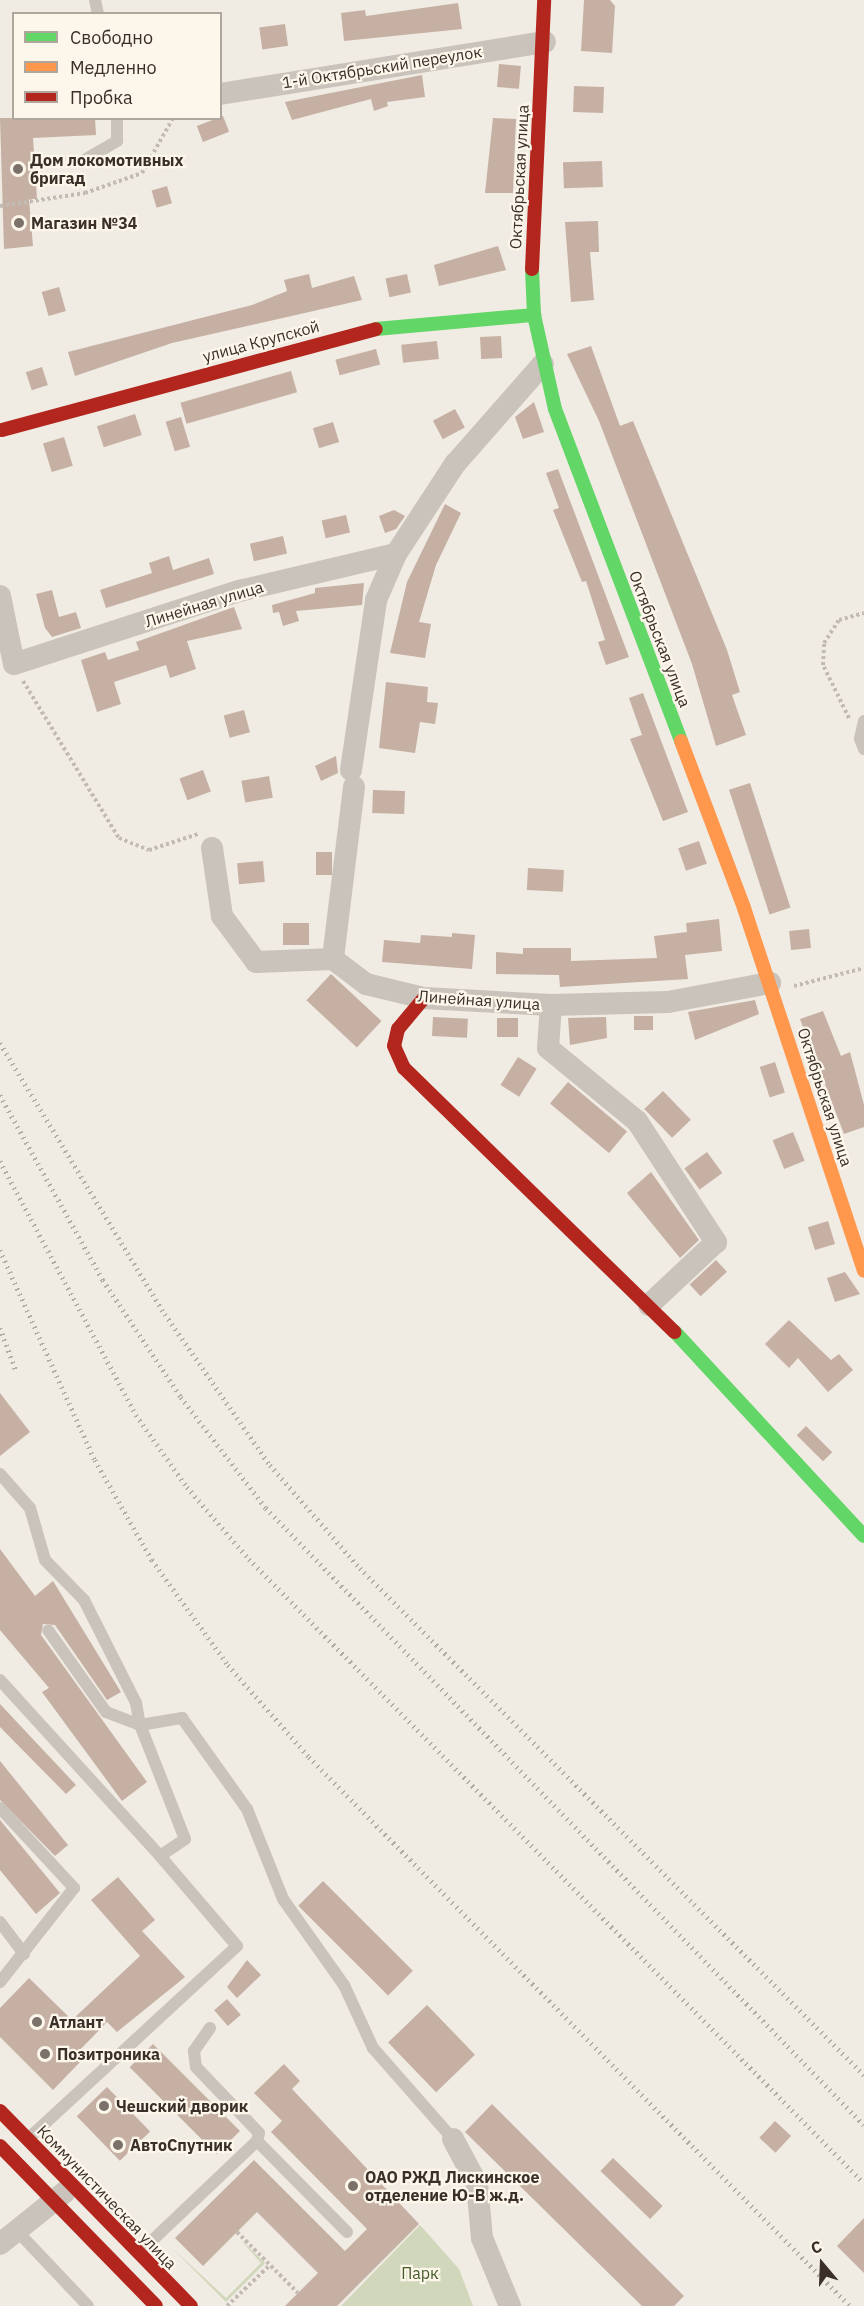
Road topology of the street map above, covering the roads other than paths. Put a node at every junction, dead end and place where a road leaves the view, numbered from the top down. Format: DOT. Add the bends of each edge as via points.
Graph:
graph roads {
  1 [pos="544,0"];
  2 [pos="545,42"];
  3 [pos="222,94"];
  4 [pos="117,120"];
  5 [pos="81,162"];
  6 [pos="534,315"];
  7 [pos="543,364"];
  8 [pos="1,430"];
  9 [pos="396,554"];
  10 [pos="0,596"];
  11 [pos="864,721"];
  12 [pos="862,744"];
  13 [pos="210,839"];
  14 [pos="333,959"];
  15 [pos="771,986"];
  16 [pos="424,998"];
  17 [pos="551,1005"];
  18 [pos="864,1271"];
  19 [pos="649,1305"];
  20 [pos="0,1474"];
  21 [pos="864,1536"];
  22 [pos="48,1630"];
  23 [pos="0,1680"];
  24 [pos="140,1725"];
  25 [pos="0,1808"];
  26 [pos="160,1856"];
  27 [pos="0,1922"];
  28 [pos="24,1954"];
  29 [pos="0,1983"];
  30 [pos="210,2028"];
  31 [pos="0,2111"];
  32 [pos="28,2139"];
  33 [pos="453,2139"];
  34 [pos="257,2141"];
  35 [pos="0,2146"];
  36 [pos="73,2185"];
  37 [pos="55,2202"];
  38 [pos="347,2232"];
  39 [pos="9,2238"];
  40 [pos="140,2253"];
  41 [pos="88,2306"];
  42 [pos="156,2306"];
  43 [pos="191,2306"];
  44 [pos="510,2306"];
  1 -- 2 [label="street, Октябрьская улица"];
  2 -- 3 [label="street, 1-й Октябрьский переулок"];
  2 -- 6 [label="street, Октябрьская улица" via="530,232"];
  4 -- 5 [label="lane" via="117,141"];
  6 -- 7 [label="street, Октябрьская улица"];
  6 -- 8 [label="street, улица Крупской" via="388,326"];
  7 -- 9 [label="street" via="455,464"];
  7 -- 15 [label="street, Октябрьская улица" via="555,408"];
  9 -- 10 [label="street, Линейная улица" via="239,591 14,664"];
  9 -- 14 [label="street" via="376,600"];
  11 -- 12 [label="lane"];
  13 -- 14 [label="street" via="222,916 256,962"];
  14 -- 16 [label="street, Линейная улица" via="366,984"];
  15 -- 17 [label="street, Линейная улица" via="668,1002"];
  15 -- 18 [label="street, Октябрьская улица"];
  16 -- 17 [label="street, Линейная улица"];
  16 -- 19 [label="street" via="396,1038 404,1068"];
  17 -- 19 [label="street" via="548,1048 637,1121 716,1242"];
  19 -- 21 [label="street"];
  20 -- 24 [label="lane" via="30,1508 45,1560 84,1600 136,1703"];
  22 -- 24 [label="lane" via="106,1712"];
  23 -- 26 [label="lane"];
  24 -- 26 [label="lane" via="185,1839"];
  24 -- 33 [label="lane" via="182,1718 247,1809 283,1899 344,1985 373,2048"];
  25 -- 28 [label="lane" via="74,1888"];
  26 -- 32 [label="lane" via="237,1946"];
  27 -- 28 [label="lane"];
  28 -- 29 [label="lane"];
  30 -- 34 [label="lane" via="194,2051 196,2067 259,2133"];
  31 -- 32 [label="street, Коммунистическая улица"];
  32 -- 36 [label="street, Коммунистическая улица"];
  33 -- 44 [label="street" via="477,2184 482,2238"];
  34 -- 38 [label="lane"];
  34 -- 40 [label="lane"];
  35 -- 37 [label="street"];
  36 -- 37 [label="street"];
  36 -- 40 [label="street, Коммунистическая улица"];
  37 -- 39 [label="street"];
  37 -- 42 [label="street"];
  39 -- 41 [label="lane"];
  40 -- 43 [label="street, Коммунистическая улица"];
}
